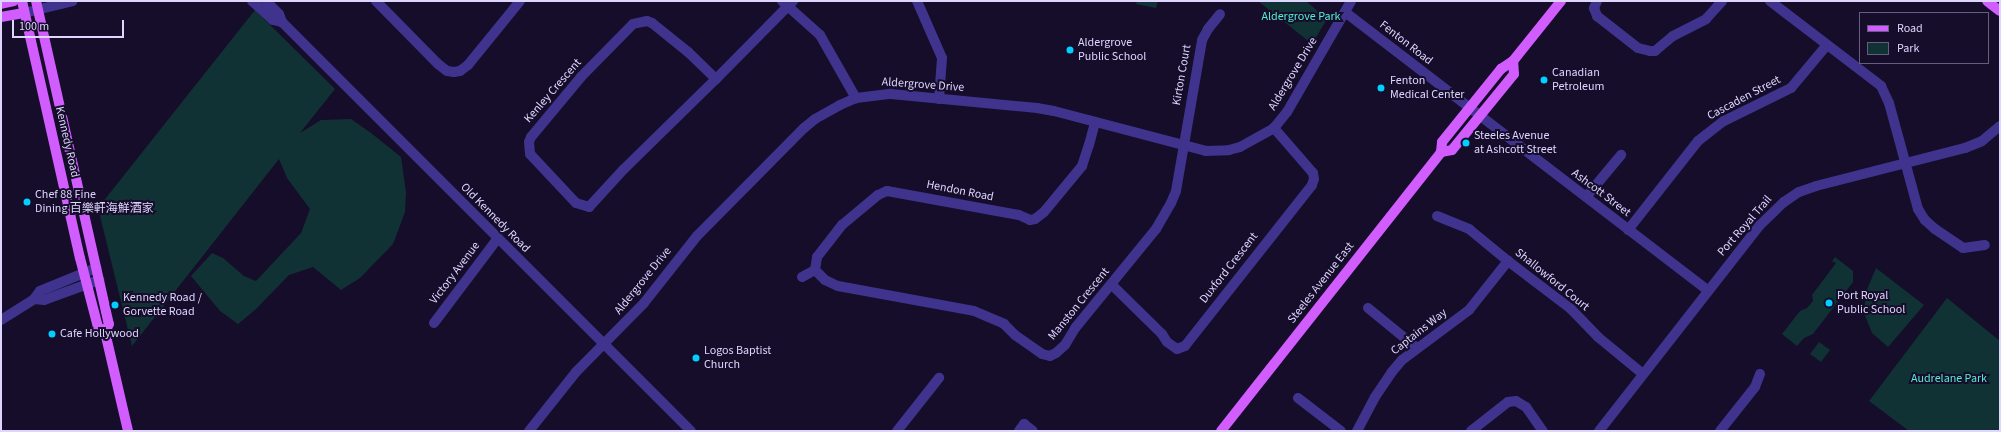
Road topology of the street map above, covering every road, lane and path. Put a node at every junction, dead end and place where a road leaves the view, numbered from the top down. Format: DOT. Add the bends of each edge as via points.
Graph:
graph roads {
  1 [pos="14,1"];
  2 [pos="22,1"];
  3 [pos="74,1"];
  4 [pos="252,1"];
  5 [pos="266,1"];
  6 [pos="376,1"];
  7 [pos="520,1"];
  8 [pos="917,1"];
  9 [pos="1351,1"];
  10 [pos="1561,1"];
  11 [pos="1597,1"];
  12 [pos="1722,1"];
  13 [pos="1770,1"];
  14 [pos="1987,1"];
  15 [pos="788,3"];
  16 [pos="1,4"];
  17 [pos="37,6"];
  18 [pos="2000,11"];
  19 [pos="1345,12"];
  20 [pos="24,13"];
  21 [pos="1220,14"];
  22 [pos="1,17"];
  23 [pos="282,22"];
  24 [pos="1827,45"];
  25 [pos="1513,61"];
  26 [pos="716,79"];
  27 [pos="856,98"];
  28 [pos="939,98"];
  29 [pos="1470,108"];
  30 [pos="1479,116"];
  31 [pos="1095,122"];
  32 [pos="2000,126"];
  33 [pos="1274,128"];
  34 [pos="1183,145"];
  35 [pos="1441,152"];
  36 [pos="1621,155"];
  37 [pos="1904,164"];
  38 [pos="1586,197"];
  39 [pos="1436,216"];
  40 [pos="1628,230"];
  41 [pos="498,238"];
  42 [pos="1985,245"];
  43 [pos="1508,261"];
  44 [pos="96,268"];
  45 [pos="815,270"];
  46 [pos="83,273"];
  47 [pos="802,277"];
  48 [pos="99,280"];
  49 [pos="86,284"];
  50 [pos="1112,285"];
  51 [pos="1708,291"];
  52 [pos="34,299"];
  53 [pos="1368,308"];
  54 [pos="1,320"];
  55 [pos="434,323"];
  56 [pos="105,332"];
  57 [pos="604,344"];
  58 [pos="1417,348"];
  59 [pos="1643,374"];
  60 [pos="1760,374"];
  61 [pos="938,378"];
  62 [pos="1298,398"];
  63 [pos="1021,428"];
  64 [pos="128,431"];
  65 [pos="530,431"];
  66 [pos="691,431"];
  67 [pos="897,431"];
  68 [pos="1033,431"];
  69 [pos="1221,431"];
  70 [pos="1341,431"];
  71 [pos="1357,431"];
  72 [pos="1471,431"];
  73 [pos="1543,431"];
  74 [pos="1599,431"];
  75 [pos="1720,431"];
  1 -- 16 [label="main road"];
  2 -- 20 [label="main road, Kennedy Road"];
  3 -- 17 [label="street"];
  4 -- 23 [label="street, Old Kennedy Road" via="273,20"];
  5 -- 23 [label="street, Old Kennedy Road" via="279,14"];
  6 -- 7 [label="street" via="447,72 460,71 468,65"];
  8 -- 28 [label="street" via="942,58"];
  9 -- 19 [label="street, Aldergrove Drive"];
  10 -- 25 [label="main road, Steeles Avenue East"];
  11 -- 12 [label="street" via="1594,8 1597,16 1638,48 1650,51 1655,51 1673,36 1706,19"];
  13 -- 24 [label="street"];
  14 -- 18 [label="main road"];
  15 -- 26 [label="street, Kenley Crescent"];
  15 -- 27 [label="street" via="820,35"];
  17 -- 20 [label="street"];
  17 -- 44 [label="main road, Kennedy Road"];
  19 -- 29 [label="street, Fenton Road"];
  19 -- 33 [label="street, Aldergrove Drive" via="1295,101"];
  20 -- 22 [label="main road"];
  20 -- 46 [label="main road, Kennedy Road"];
  21 -- 34 [label="street, Kirton Court" via="1202,40"];
  23 -- 41 [label="street, Old Kennedy Road"];
  24 -- 37 [label="street" via="1881,86 1889,103"];
  24 -- 40 [label="street, Cascaden Street" via="1791,88 1724,121 1698,141"];
  25 -- 29 [label="main road, Steeles Avenue East" via="1504,66"];
  25 -- 30 [label="main road, Steeles Avenue East" via="1514,74"];
  26 -- 26 [label="street, Kenley Crescent" via="652,23 647,21 633,24 581,77 531,137 530,154 576,203 589,207"];
  27 -- 28 [label="street, Aldergrove Drive" via="891,94"];
  27 -- 57 [label="street, Aldergrove Drive" via="825,113 804,128 697,236 644,304"];
  28 -- 31 [label="street, Aldergrove Drive" via="1037,108"];
  29 -- 30 [label="street, Fenton Road"];
  29 -- 35 [label="main road, Steeles Avenue East" via="1442,142"];
  30 -- 35 [label="main road, Steeles Avenue East" via="1452,150"];
  30 -- 38 [label="street, Ashcott Street"];
  31 -- 34 [label="street, Aldergrove Drive"];
  31 -- 45 [label="street, Hendon Road" via="1082,166 1044,212 1035,219 887,191 878,195 842,225 817,257"];
  32 -- 37 [label="street, Port Royal Trail" via="1975,145"];
  33 -- 34 [label="street, Aldergrove Drive" via="1240,147 1229,150 1206,151"];
  33 -- 50 [label="street, Duxford Crescent" via="1313,173 1312,185 1185,346 1177,349 1167,342"];
  34 -- 50 [label="street, Manston Crescent" via="1176,191 1171,203 1156,229"];
  35 -- 69 [label="main road, Steeles Avenue East"];
  36 -- 38 [label="street"];
  37 -- 42 [label="street" via="1918,209 1929,225 1963,248"];
  37 -- 51 [label="street, Port Royal Trail" via="1816,186 1790,197 1759,226"];
  38 -- 40 [label="street, Ashcott Street"];
  39 -- 43 [label="street, Shallowford Court" via="1469,229"];
  40 -- 51 [label="street, Ashcott Street"];
  41 -- 55 [label="street, Victory Avenue"];
  41 -- 57 [label="street, Old Kennedy Road"];
  43 -- 58 [label="street, Captains Way" via="1469,310"];
  43 -- 59 [label="street, Shallowford Court" via="1571,309 1598,337"];
  44 -- 46 [label="street"];
  44 -- 48 [label="main road, Kennedy Road"];
  45 -- 47 [label="street"];
  45 -- 50 [label="street, Manston Crescent" via="825,280 838,286 974,312 1004,324 1036,350 1050,356 1065,345 1076,327"];
  46 -- 49 [label="main road, Kennedy Road"];
  46 -- 52 [label="street" via="40,291"];
  48 -- 49 [label="street"];
  48 -- 56 [label="main road, Kennedy Road" via="109,324"];
  49 -- 52 [label="street" via="44,300"];
  49 -- 56 [label="main road, Kennedy Road" via="98,327"];
  51 -- 59 [label="street, Port Royal Trail"];
  52 -- 54 [label="street"];
  53 -- 58 [label="street"];
  56 -- 64 [label="main road, Kennedy Road"];
  57 -- 65 [label="street, Aldergrove Drive" via="576,372"];
  57 -- 66 [label="street, Old Kennedy Road"];
  58 -- 71 [label="street, Captains Way" via="1391,373"];
  59 -- 74 [label="street, Port Royal Trail"];
  60 -- 75 [label="street" via="1754,387"];
  61 -- 67 [label="street"];
  62 -- 70 [label="street"];
  63 -- 68 [label="street"];
  72 -- 73 [label="street" via="1508,402 1516,401 1526,407"];
}
